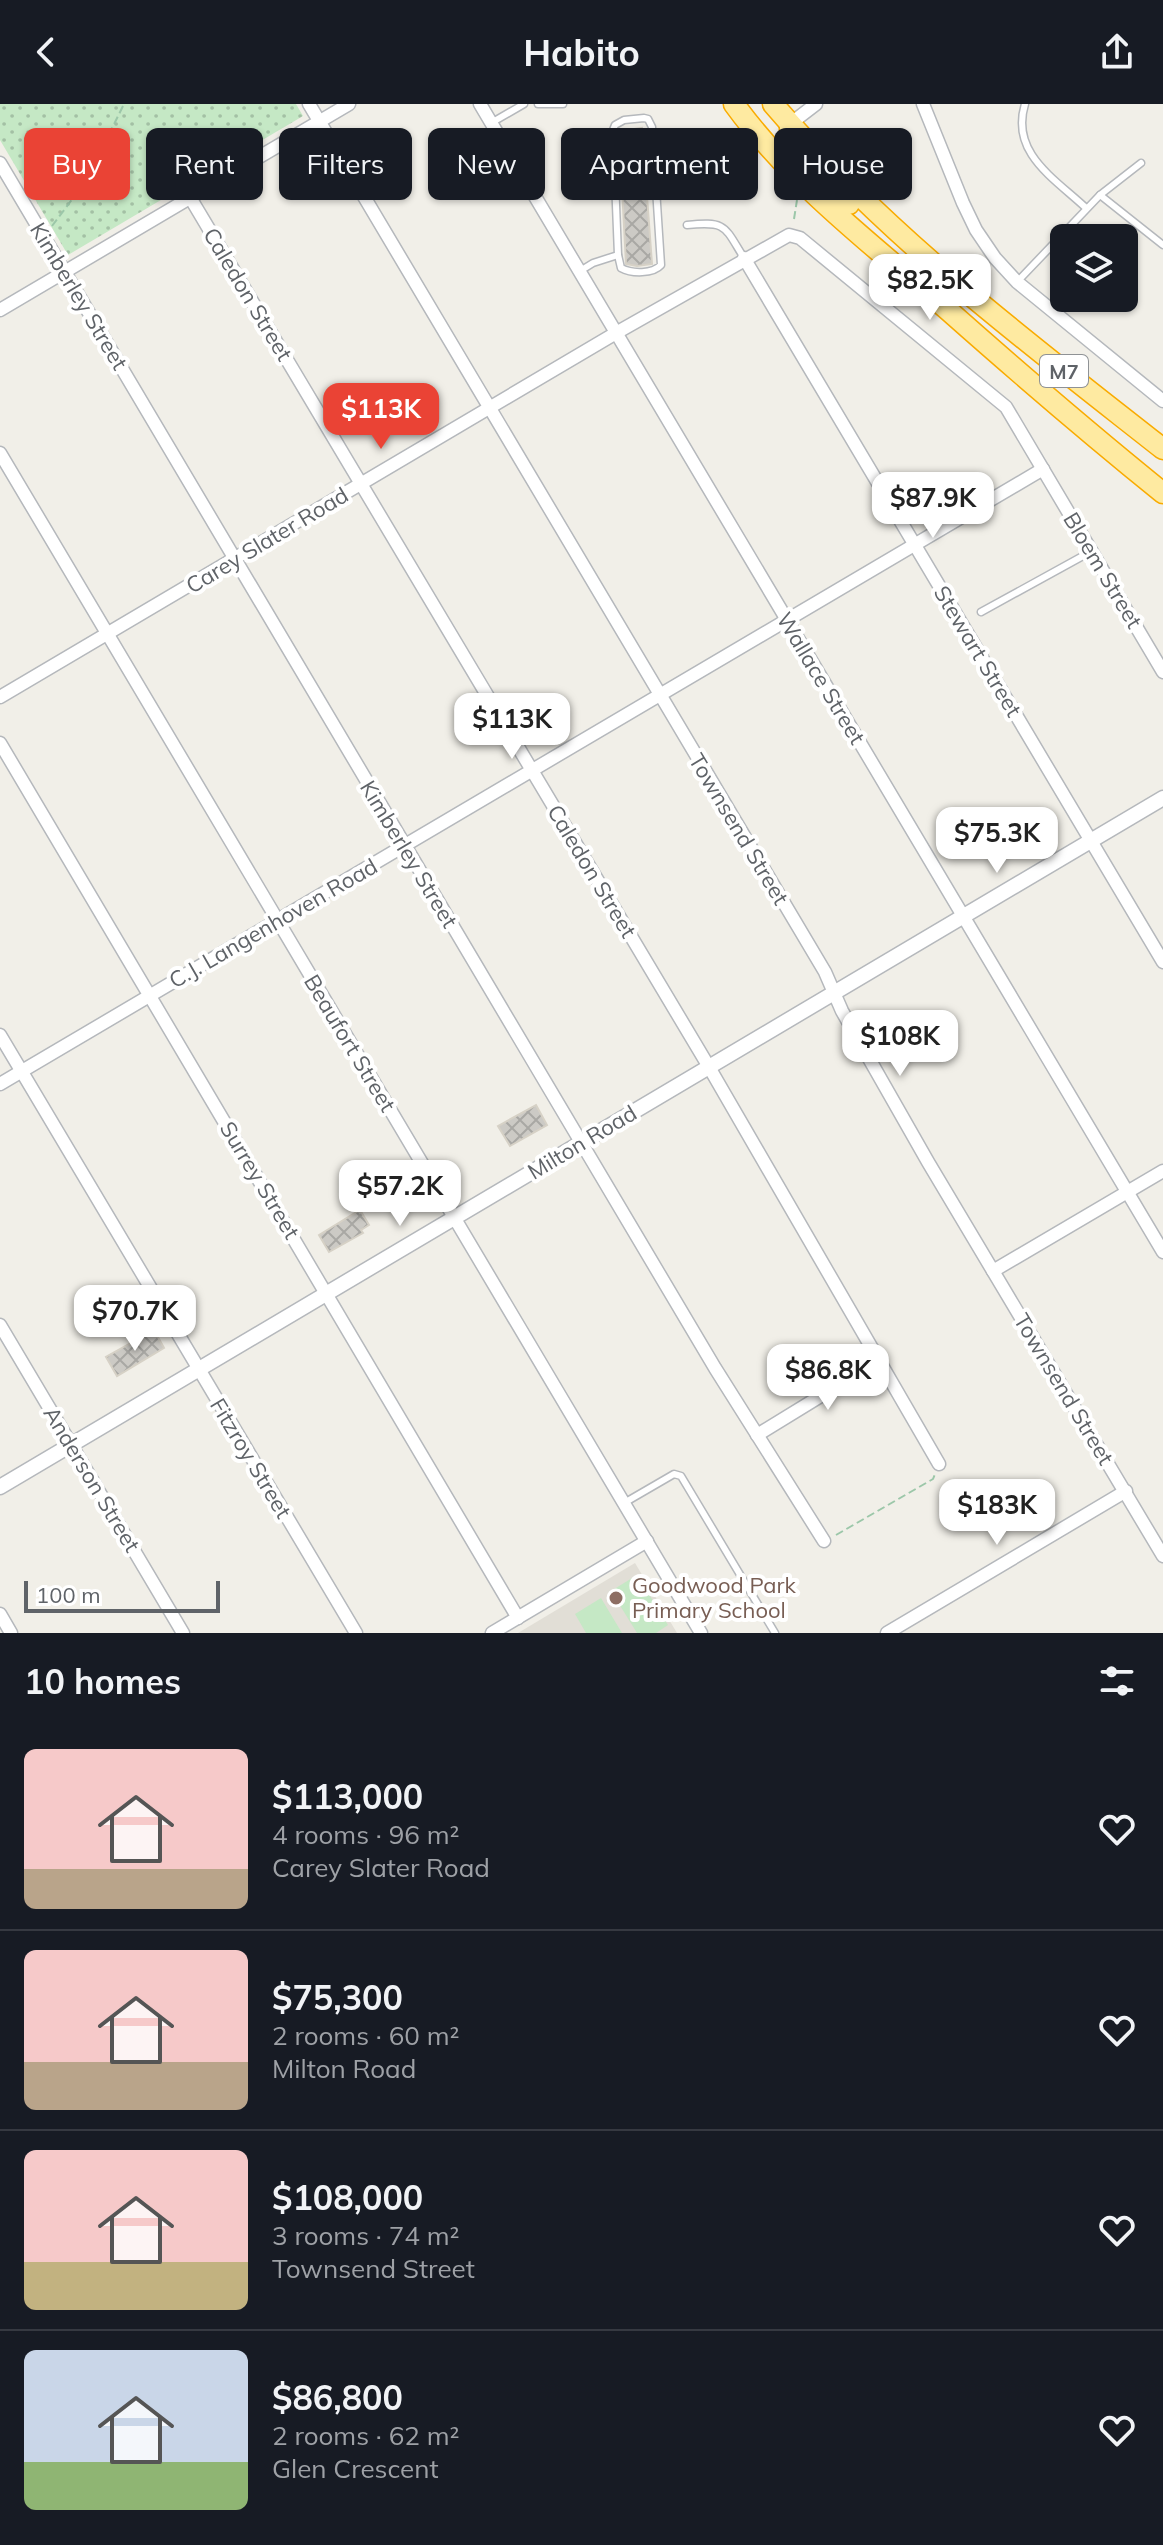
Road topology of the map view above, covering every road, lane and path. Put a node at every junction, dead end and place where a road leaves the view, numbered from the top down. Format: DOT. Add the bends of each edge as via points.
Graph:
graph roads {
  1 [pos="124,104"];
  2 [pos="309,104"];
  3 [pos="349,104"];
  4 [pos="480,104"];
  5 [pos="524,104"];
  6 [pos="538,104"];
  7 [pos="563,104"];
  8 [pos="773,104"];
  9 [pos="816,104"];
  10 [pos="923,104"];
  11 [pos="1025,104"];
  12 [pos="736,107"];
  13 [pos="319,121"];
  14 [pos="491,123"];
  15 [pos="790,124"];
  16 [pos="263,155"];
  17 [pos="0,163"];
  18 [pos="1141,163"];
  19 [pos="1100,195"];
  20 [pos="189,200"];
  21 [pos="192,200"];
  22 [pos="1086,208"];
  23 [pos="687,225"];
  24 [pos="50,228"];
  25 [pos="782,237"];
  26 [pos="1163,245"];
  27 [pos="618,255"];
  28 [pos="744,258"];
  29 [pos="580,271"];
  30 [pos="65,272"];
  31 [pos="1017,282"];
  32 [pos="0,310"];
  33 [pos="966,329"];
  34 [pos="616,333"];
  35 [pos="1163,401"];
  36 [pos="489,408"];
  37 [pos="1163,449"];
  38 [pos="0,453"];
  39 [pos="1043,469"];
  40 [pos="361,484"];
  41 [pos="1163,493"];
  42 [pos="915,545"];
  43 [pos="1092,551"];
  44 [pos="234,560"];
  45 [pos="981,612"];
  46 [pos="787,621"];
  47 [pos="108,633"];
  48 [pos="1163,672"];
  49 [pos="659,695"];
  50 [pos="0,697"];
  51 [pos="0,743"];
  52 [pos="533,770"];
  53 [pos="1163,798"];
  54 [pos="1090,841"];
  55 [pos="404,846"];
  56 [pos="964,917"];
  57 [pos="278,922"];
  58 [pos="1163,962"];
  59 [pos="834,993"];
  60 [pos="150,995"];
  61 [pos="0,1035"];
  62 [pos="709,1067"];
  63 [pos="21,1071"];
  64 [pos="0,1084"];
  65 [pos="582,1142"];
  66 [pos="1163,1171"];
  67 [pos="1127,1192"];
  68 [pos="455,1217"];
  69 [pos="1163,1252"];
  70 [pos="993,1271"];
  71 [pos="326,1293"];
  72 [pos="0,1325"];
  73 [pos="881,1359"];
  74 [pos="199,1369"];
  75 [pos="757,1435"];
  76 [pos="71,1445"];
  77 [pos="939,1464"];
  78 [pos="0,1487"];
  79 [pos="1126,1491"];
  80 [pos="624,1503"];
  81 [pos="647,1541"];
  82 [pos="824,1541"];
  83 [pos="1163,1556"];
  84 [pos="0,1614"];
  85 [pos="518,1618"];
  86 [pos="11,1633"];
  87 [pos="183,1633"];
  88 [pos="356,1633"];
  89 [pos="492,1633"];
  90 [pos="701,1633"];
  91 [pos="775,1633"];
  92 [pos="887,1633"];
  1 -- 24 [label="path" via="86,181"];
  2 -- 13 [label="street, Townsend Street"];
  3 -- 13 [label="street"];
  4 -- 14 [label="street, Wallace Street"];
  5 -- 14 [label="lane"];
  6 -- 7 [label="lane"];
  8 -- 15 [label="highway, M7"];
  9 -- 15 [label="street"];
  10 -- 31 [label="street" via="976,230"];
  11 -- 22 [label="lane" via="1025,144"];
  12 -- 15 [label="highway" via="757,121"];
  12 -- 33 [label="highway, M7" via="821,200"];
  13 -- 16 [label="street"];
  13 -- 36 [label="street, Townsend Street"];
  14 -- 29 [label="street, Wallace Street"];
  15 -- 33 [label="highway" via="792,144 805,161 944,291"];
  15 -- 37 [label="highway, M7" via="872,210 965,293"];
  17 -- 30 [label="street, Kimberley Street"];
  18 -- 19 [label="lane"];
  19 -- 22 [label="lane"];
  19 -- 26 [label="lane"];
  20 -- 30 [label="street"];
  21 -- 40 [label="street, Caledon Street"];
  22 -- 31 [label="lane"];
  23 -- 28 [label="lane" via="713,223 725,228"];
  25 -- 28 [label="street, Carey Slater Road"];
  25 -- 39 [label="street, Bloem Street" via="800,238 995,396"];
  27 -- 27 [label="lane" via="613,130 624,120 644,118 652,127 661,265 653,271 627,271"];
  27 -- 29 [label="lane"];
  28 -- 34 [label="street, Carey Slater Road"];
  28 -- 42 [label="street, Stewart Street"];
  29 -- 34 [label="street, Wallace Street"];
  30 -- 32 [label="street"];
  30 -- 44 [label="street, Kimberley Street"];
  31 -- 35 [label="street"];
  33 -- 41 [label="highway, M7"];
  34 -- 36 [label="street, Carey Slater Road"];
  34 -- 46 [label="street, Wallace Street"];
  36 -- 40 [label="street, Carey Slater Road"];
  36 -- 49 [label="street, Townsend Street"];
  38 -- 47 [label="street, Beaufort Street"];
  39 -- 42 [label="street, C.J. Langenhoven Road"];
  39 -- 43 [label="street, Bloem Street"];
  40 -- 44 [label="street, Carey Slater Road"];
  40 -- 52 [label="street, Caledon Street"];
  42 -- 46 [label="street, C.J. Langenhoven Road"];
  42 -- 54 [label="street, Stewart Street"];
  43 -- 45 [label="lane"];
  43 -- 48 [label="street, Bloem Street"];
  44 -- 47 [label="street, Carey Slater Road"];
  44 -- 55 [label="street, Kimberley Street"];
  46 -- 49 [label="street, C.J. Langenhoven Road"];
  46 -- 56 [label="street, Wallace Street"];
  47 -- 50 [label="street, Carey Slater Road"];
  47 -- 57 [label="street, Beaufort Street"];
  49 -- 52 [label="street, C.J. Langenhoven Road"];
  49 -- 59 [label="street, Townsend Street"];
  51 -- 60 [label="street, Surrey Street"];
  52 -- 55 [label="street, C.J. Langenhoven Road"];
  52 -- 62 [label="street, Caledon Street"];
  53 -- 54 [label="street, Milton Road"];
  54 -- 56 [label="street, Milton Road"];
  54 -- 58 [label="street, Stewart Street"];
  55 -- 57 [label="street, C.J. Langenhoven Road"];
  55 -- 65 [label="street, Kimberley Street"];
  56 -- 59 [label="street, Milton Road"];
  56 -- 67 [label="street, Wallace Street"];
  57 -- 60 [label="street, C.J. Langenhoven Road"];
  57 -- 68 [label="street, Beaufort Street"];
  59 -- 62 [label="street, Milton Road"];
  59 -- 70 [label="street, Townsend Street"];
  60 -- 63 [label="street, C.J. Langenhoven Road"];
  60 -- 71 [label="street, Surrey Street"];
  61 -- 63 [label="street, Fitzroy Street"];
  62 -- 65 [label="street, Milton Road"];
  62 -- 73 [label="street, Caledon Street"];
  63 -- 64 [label="street, C.J. Langenhoven Road"];
  63 -- 74 [label="street, Fitzroy Street"];
  65 -- 68 [label="street, Milton Road"];
  65 -- 75 [label="street, Kimberley Street"];
  66 -- 67 [label="street"];
  67 -- 69 [label="street, Wallace Street"];
  67 -- 70 [label="street"];
  68 -- 71 [label="street, Milton Road"];
  68 -- 80 [label="street, Beaufort Street"];
  70 -- 79 [label="street, Townsend Street"];
  71 -- 74 [label="street, Milton Road"];
  71 -- 85 [label="street, Surrey Street"];
  72 -- 76 [label="street, Anderson Street"];
  73 -- 75 [label="street"];
  73 -- 77 [label="street, Caledon Street"];
  74 -- 76 [label="street, Milton Road"];
  74 -- 88 [label="street, Fitzroy Street"];
  75 -- 82 [label="street, Kimberley Street"];
  76 -- 78 [label="street, Milton Road"];
  76 -- 87 [label="street, Anderson Street"];
  77 -- 82 [label="path" via="933,1479"];
  79 -- 83 [label="street, Townsend Street"];
  79 -- 92 [label="street"];
  80 -- 81 [label="street, Beaufort Street"];
  80 -- 91 [label="lane" via="674,1474 681,1476"];
  81 -- 85 [label="street"];
  81 -- 90 [label="street, Beaufort Street"];
  84 -- 86 [label="street"];
  85 -- 89 [label="street"];
}
